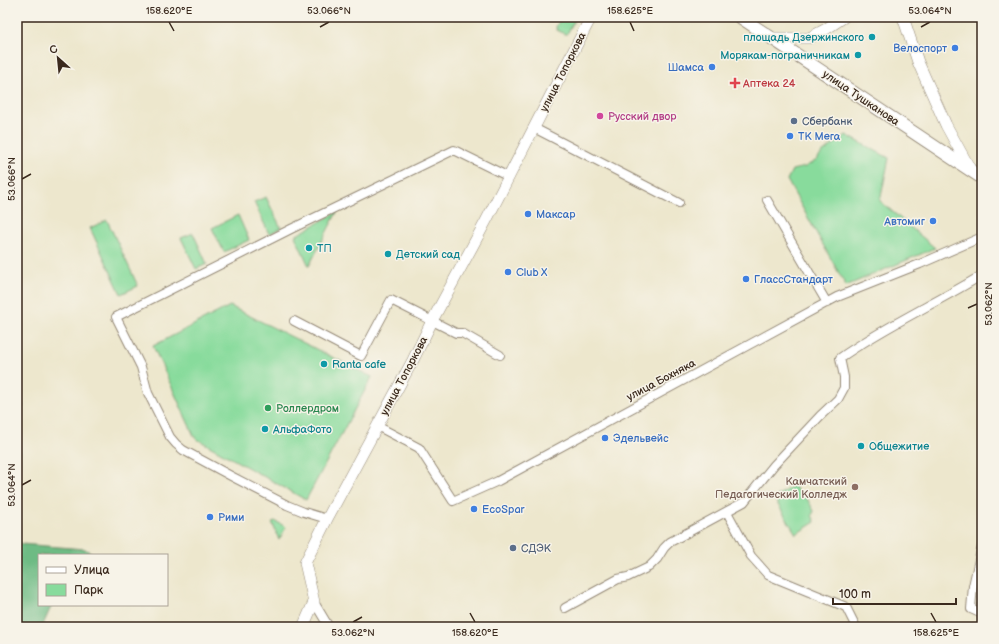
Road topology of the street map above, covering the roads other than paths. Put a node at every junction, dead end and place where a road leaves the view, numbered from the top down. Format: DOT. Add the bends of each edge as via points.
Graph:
graph roads {
  1 [pos="591,17"];
  2 [pos="740,17"];
  3 [pos="844,17"];
  4 [pos="903,17"];
  5 [pos="772,38"];
  6 [pos="534,128"];
  7 [pos="970,169"];
  8 [pos="509,177"];
  9 [pos="982,178"];
  10 [pos="767,200"];
  11 [pos="679,204"];
  12 [pos="982,237"];
  13 [pos="982,275"];
  14 [pos="827,303"];
  15 [pos="294,321"];
  16 [pos="432,321"];
  17 [pos="500,355"];
  18 [pos="377,426"];
  19 [pos="727,512"];
  20 [pos="327,519"];
  21 [pos="982,546"];
  22 [pos="314,602"];
  23 [pos="565,608"];
  24 [pos="982,614"];
  25 [pos="303,627"];
  26 [pos="329,627"];
  27 [pos="856,627"];
  1 -- 6 [label="main road, улица Топоркова"];
  2 -- 5 [label="main road, улица Тушканова"];
  3 -- 5 [label="main road" via="809,38"];
  4 -- 7 [label="main road" via="916,56 946,125"];
  5 -- 7 [label="main road, улица Тушканова"];
  6 -- 8 [label="main road, улица Топоркова"];
  6 -- 11 [label="street"];
  7 -- 9 [label="main road, улица Тушканова"];
  8 -- 16 [label="main road, улица Топоркова"];
  8 -- 20 [label="street" via="454,150 116,317 141,367 148,393 176,444 288,505"];
  10 -- 14 [label="street"];
  12 -- 14 [label="street, улица Бохняка"];
  13 -- 19 [label="street" via="840,358 844,388 838,399 789,448 744,502"];
  14 -- 18 [label="street, улица Бохняка" via="498,481 453,501 419,448"];
  15 -- 16 [label="street" via="361,356 391,300"];
  16 -- 17 [label="street" via="456,333 462,333"];
  16 -- 18 [label="main road, улица Топоркова"];
  18 -- 20 [label="main road, улица Топоркова"];
  19 -- 23 [label="street" via="670,542 649,567 618,579"];
  19 -- 27 [label="street" via="751,556 768,574 846,607"];
  20 -- 22 [label="main road, улица Топоркова" via="305,563"];
  21 -- 24 [label="street" via="971,609"];
  22 -- 25 [label="main road"];
  22 -- 26 [label="street"];
}
